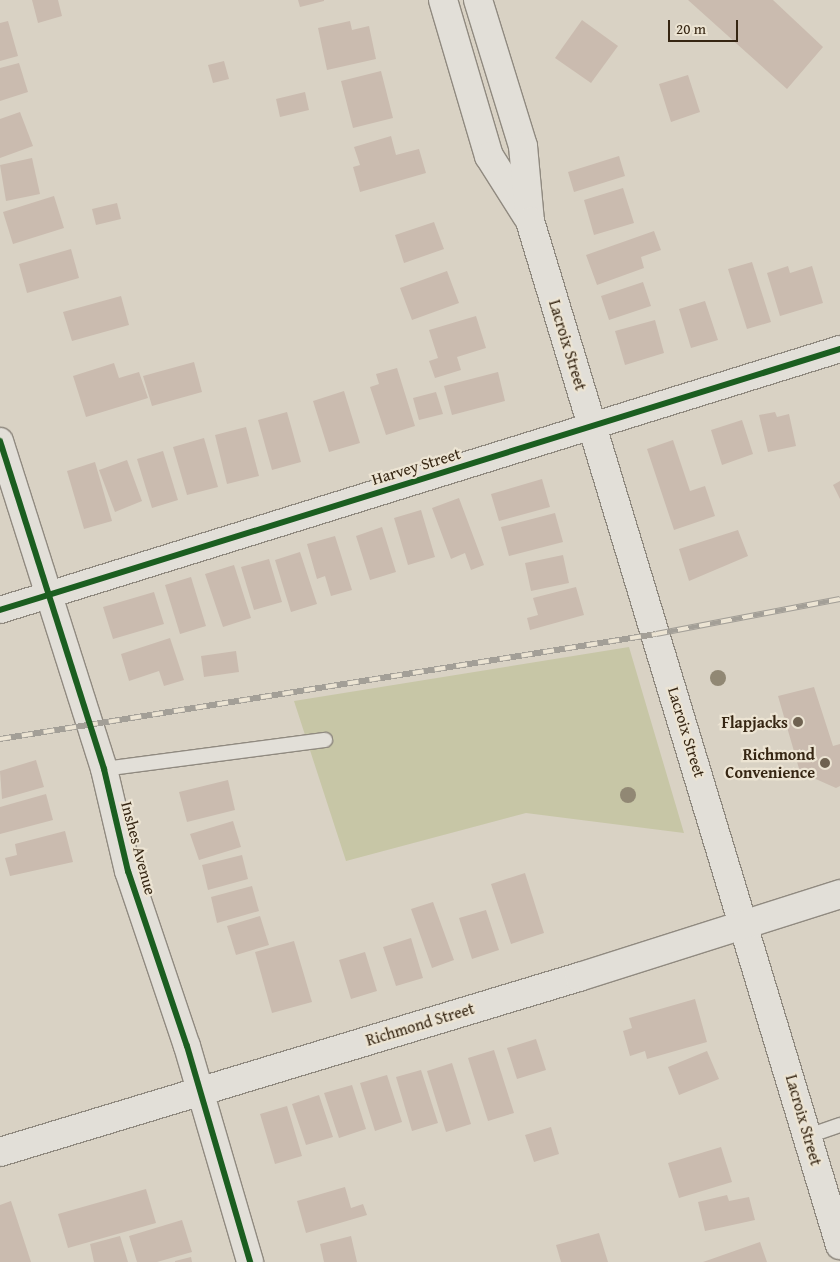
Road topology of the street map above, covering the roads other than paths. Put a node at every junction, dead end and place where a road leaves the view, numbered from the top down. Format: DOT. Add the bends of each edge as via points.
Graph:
graph roads {
  1 [pos="487,3"];
  2 [pos="445,9"];
  3 [pos="530,221"];
  4 [pos="840,349"];
  5 [pos="592,425"];
  6 [pos="0,441"];
  7 [pos="48,595"];
  8 [pos="0,610"];
  9 [pos="325,740"];
  10 [pos="104,769"];
  11 [pos="840,894"];
  12 [pos="746,926"];
  13 [pos="200,1090"];
  14 [pos="840,1126"];
  15 [pos="808,1136"];
  16 [pos="0,1152"];
  17 [pos="840,1244"];
  18 [pos="250,1262"];
  1 -- 2 [label="main road"];
  1 -- 3 [label="main road, Lacroix Street" via="523,146"];
  2 -- 3 [label="main road, Lacroix Street" via="490,156"];
  3 -- 5 [label="main road, Lacroix Street"];
  4 -- 5 [label="street, Harvey Street"];
  5 -- 7 [label="street, Harvey Street"];
  5 -- 12 [label="main road, Lacroix Street"];
  6 -- 7 [label="street, Inshes Avenue"];
  7 -- 8 [label="street, Harvey Street"];
  7 -- 10 [label="street, Inshes Avenue"];
  9 -- 10 [label="lane"];
  10 -- 13 [label="street, Inshes Avenue" via="128,871"];
  11 -- 12 [label="main road, Richmond Street"];
  12 -- 13 [label="main road, Richmond Street"];
  12 -- 15 [label="main road, Lacroix Street"];
  13 -- 16 [label="main road, Richmond Street"];
  13 -- 18 [label="street, Inshes Avenue"];
  14 -- 15 [label="lane"];
  15 -- 17 [label="main road, Lacroix Street"];
}
